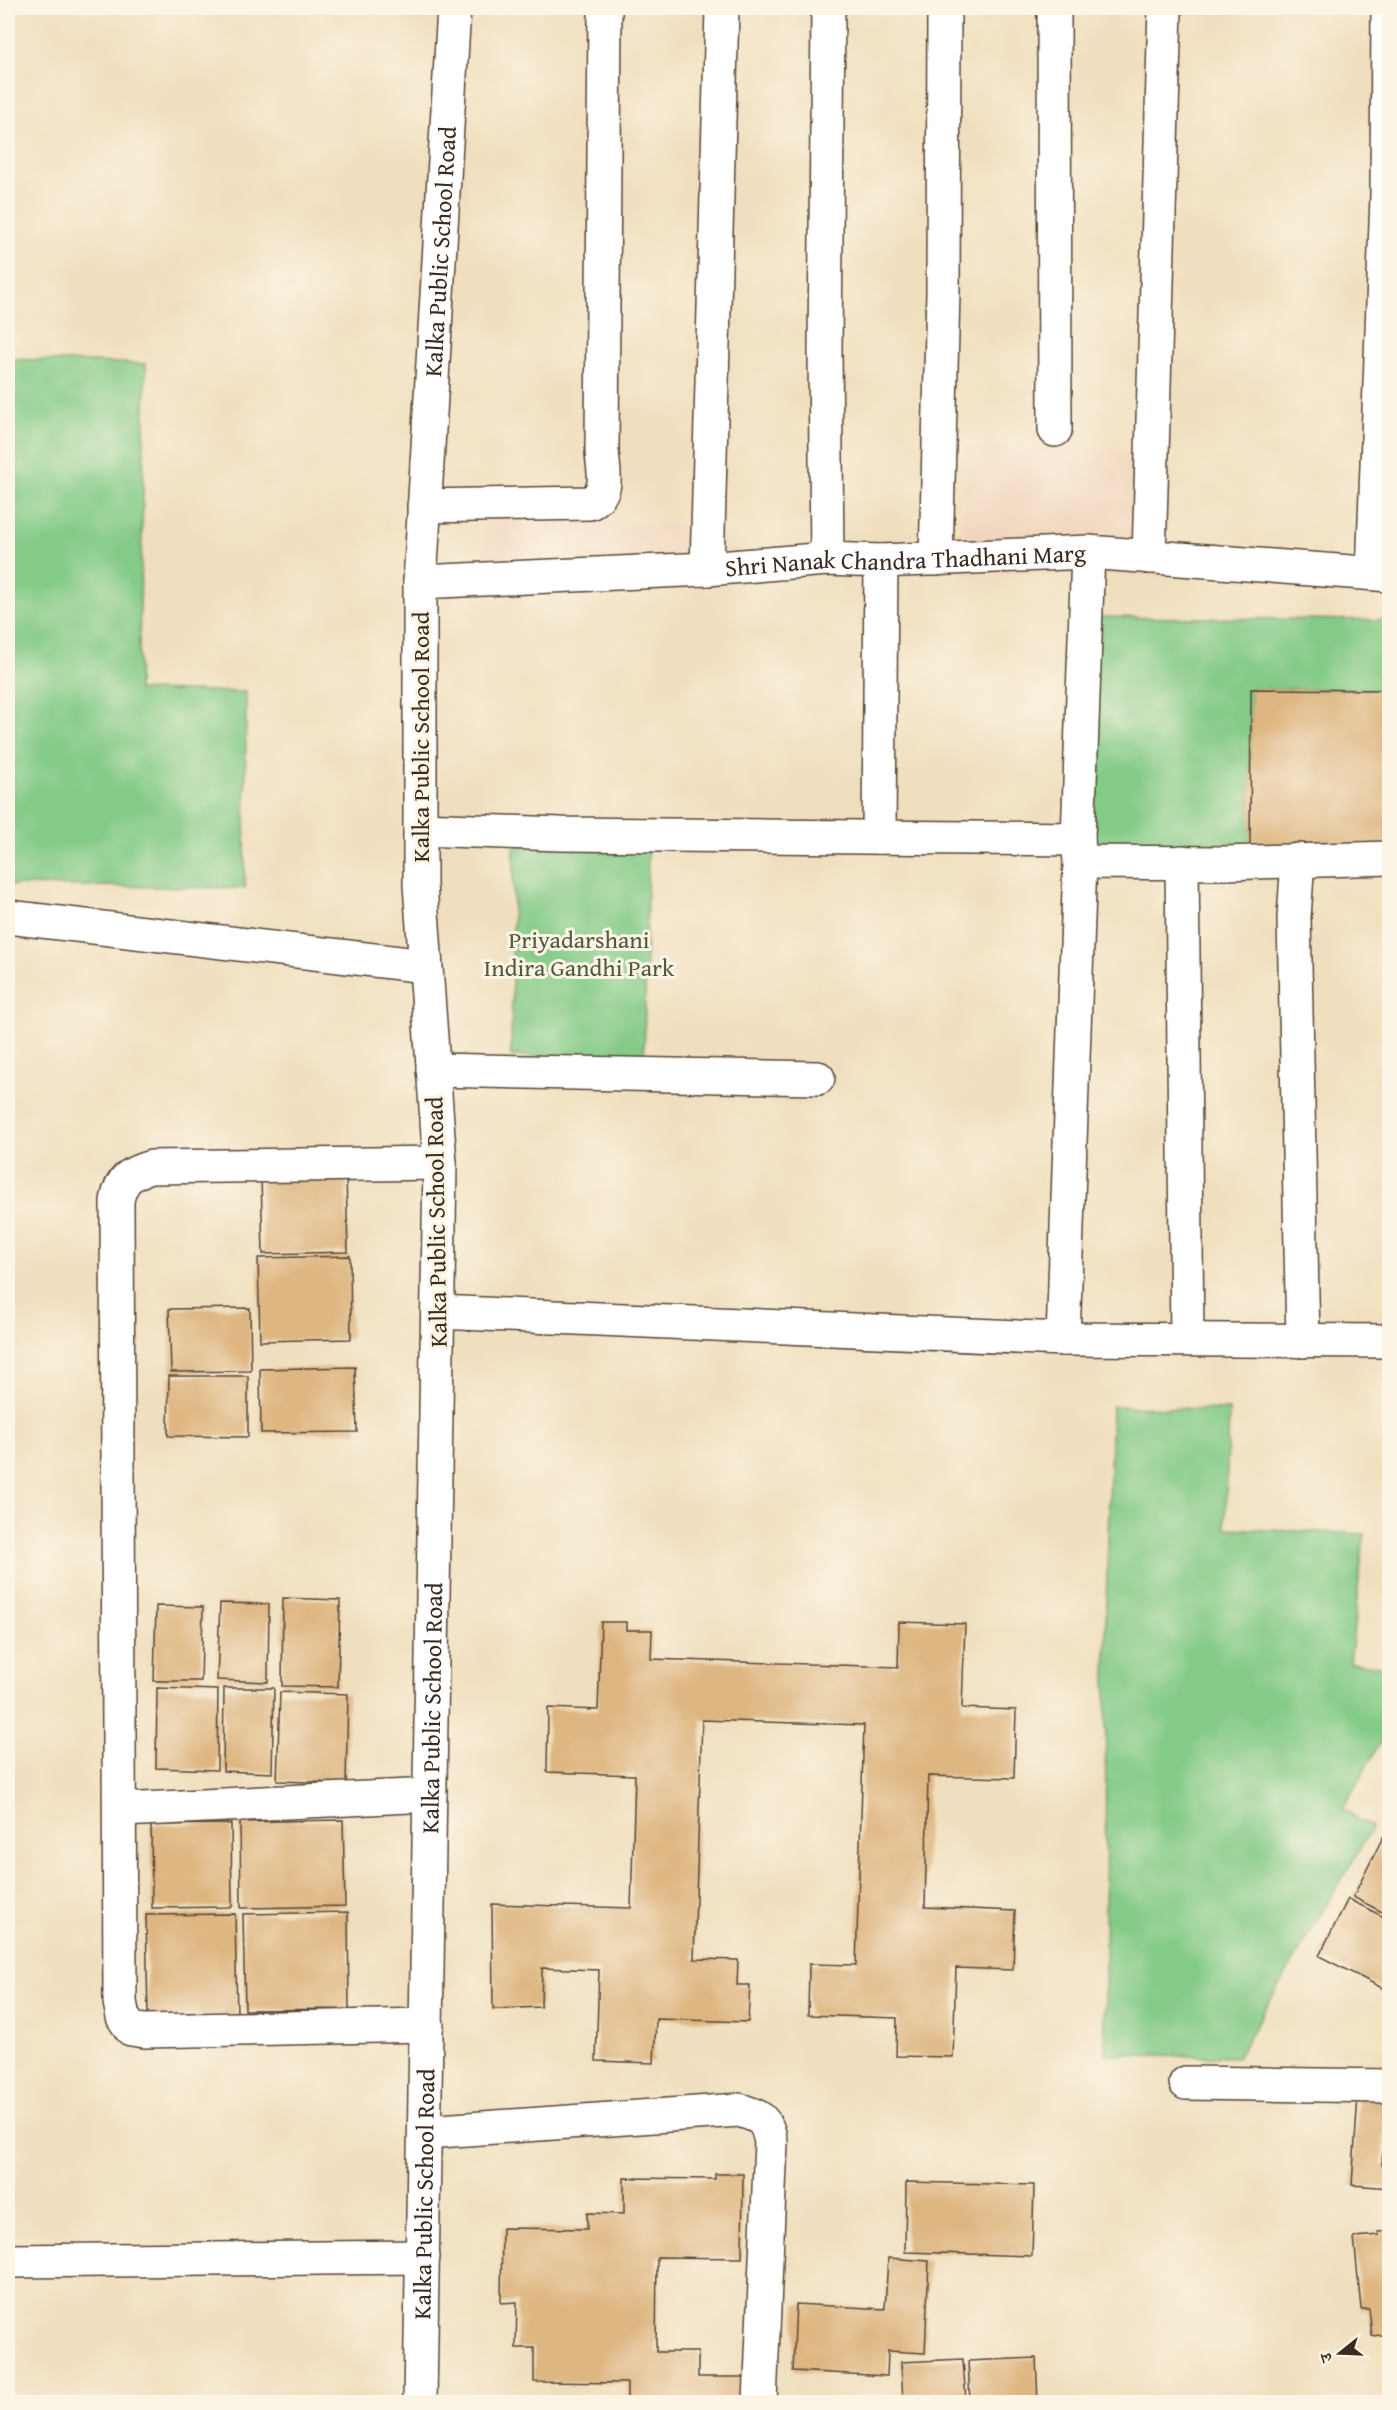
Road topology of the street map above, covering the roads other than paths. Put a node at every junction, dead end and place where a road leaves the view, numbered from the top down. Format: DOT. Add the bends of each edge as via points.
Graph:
graph roads {
  1 [pos="454,8"];
  2 [pos="605,8"];
  3 [pos="722,8"];
  4 [pos="828,8"];
  5 [pos="944,8"];
  6 [pos="1054,8"];
  7 [pos="1165,8"];
  8 [pos="1388,8"];
  9 [pos="1055,430"];
  10 [pos="424,506"];
  11 [pos="1088,552"];
  12 [pos="1149,557"];
  13 [pos="827,559"];
  14 [pos="936,559"];
  15 [pos="881,561"];
  16 [pos="707,569"];
  17 [pos="1381,574"];
  18 [pos="420,582"];
  19 [pos="420,829"];
  20 [pos="879,837"];
  21 [pos="1079,851"];
  22 [pos="1389,858"];
  23 [pos="1298,860"];
  24 [pos="1182,862"];
  25 [pos="8,917"];
  26 [pos="425,966"];
  27 [pos="433,1070"];
  28 [pos="818,1078"];
  29 [pos="440,1163"];
  30 [pos="438,1312"];
  31 [pos="1063,1339"];
  32 [pos="1186,1339"];
  33 [pos="1303,1341"];
  34 [pos="1389,1341"];
  35 [pos="430,1795"];
  36 [pos="121,1810"];
  37 [pos="427,2025"];
  38 [pos="1186,2083"];
  39 [pos="1389,2086"];
  40 [pos="425,2132"];
  41 [pos="423,2257"];
  42 [pos="8,2261"];
  43 [pos="420,2403"];
  44 [pos="760,2403"];
  1 -- 10 [label="street, Kalka Public School Road"];
  2 -- 10 [label="street" via="604,487 600,498 590,503"];
  3 -- 16 [label="street"];
  4 -- 13 [label="street"];
  5 -- 14 [label="street" via="943,293"];
  6 -- 9 [label="street"];
  7 -- 12 [label="street"];
  8 -- 17 [label="street"];
  10 -- 18 [label="street, Kalka Public School Road"];
  11 -- 12 [label="street, Shri Nanak Chandra Thadhani Marg"];
  11 -- 14 [label="street, Shri Nanak Chandra Thadhani Marg"];
  11 -- 21 [label="street"];
  12 -- 17 [label="street, Shri Nanak Chandra Thadhani Marg"];
  13 -- 15 [label="street, Shri Nanak Chandra Thadhani Marg"];
  13 -- 16 [label="street, Shri Nanak Chandra Thadhani Marg"];
  14 -- 15 [label="street, Shri Nanak Chandra Thadhani Marg"];
  15 -- 20 [label="street"];
  16 -- 18 [label="street, Shri Nanak Chandra Thadhani Marg"];
  18 -- 19 [label="street, Kalka Public School Road"];
  19 -- 20 [label="street"];
  19 -- 26 [label="street, Kalka Public School Road"];
  20 -- 21 [label="street"];
  21 -- 24 [label="street"];
  21 -- 31 [label="street"];
  22 -- 23 [label="street"];
  23 -- 24 [label="street"];
  23 -- 33 [label="street" via="1294,917"];
  24 -- 32 [label="street"];
  25 -- 26 [label="street"];
  26 -- 27 [label="street, Kalka Public School Road"];
  27 -- 28 [label="street"];
  27 -- 29 [label="street, Kalka Public School Road"];
  29 -- 30 [label="street, Kalka Public School Road"];
  29 -- 36 [label="street" via="151,1167 135,1172 120,1186 117,1213"];
  30 -- 31 [label="street"];
  30 -- 35 [label="street, Kalka Public School Road"];
  31 -- 32 [label="street"];
  32 -- 33 [label="street"];
  33 -- 34 [label="street"];
  35 -- 36 [label="street"];
  35 -- 37 [label="street, Kalka Public School Road"];
  36 -- 37 [label="street" via="120,2002 131,2029"];
  37 -- 40 [label="street, Kalka Public School Road"];
  38 -- 39 [label="street"];
  40 -- 41 [label="street, Kalka Public School Road"];
  40 -- 44 [label="street" via="739,2110 759,2116 768,2127 771,2142"];
  41 -- 42 [label="street"];
  41 -- 43 [label="street, Kalka Public School Road"];
}
